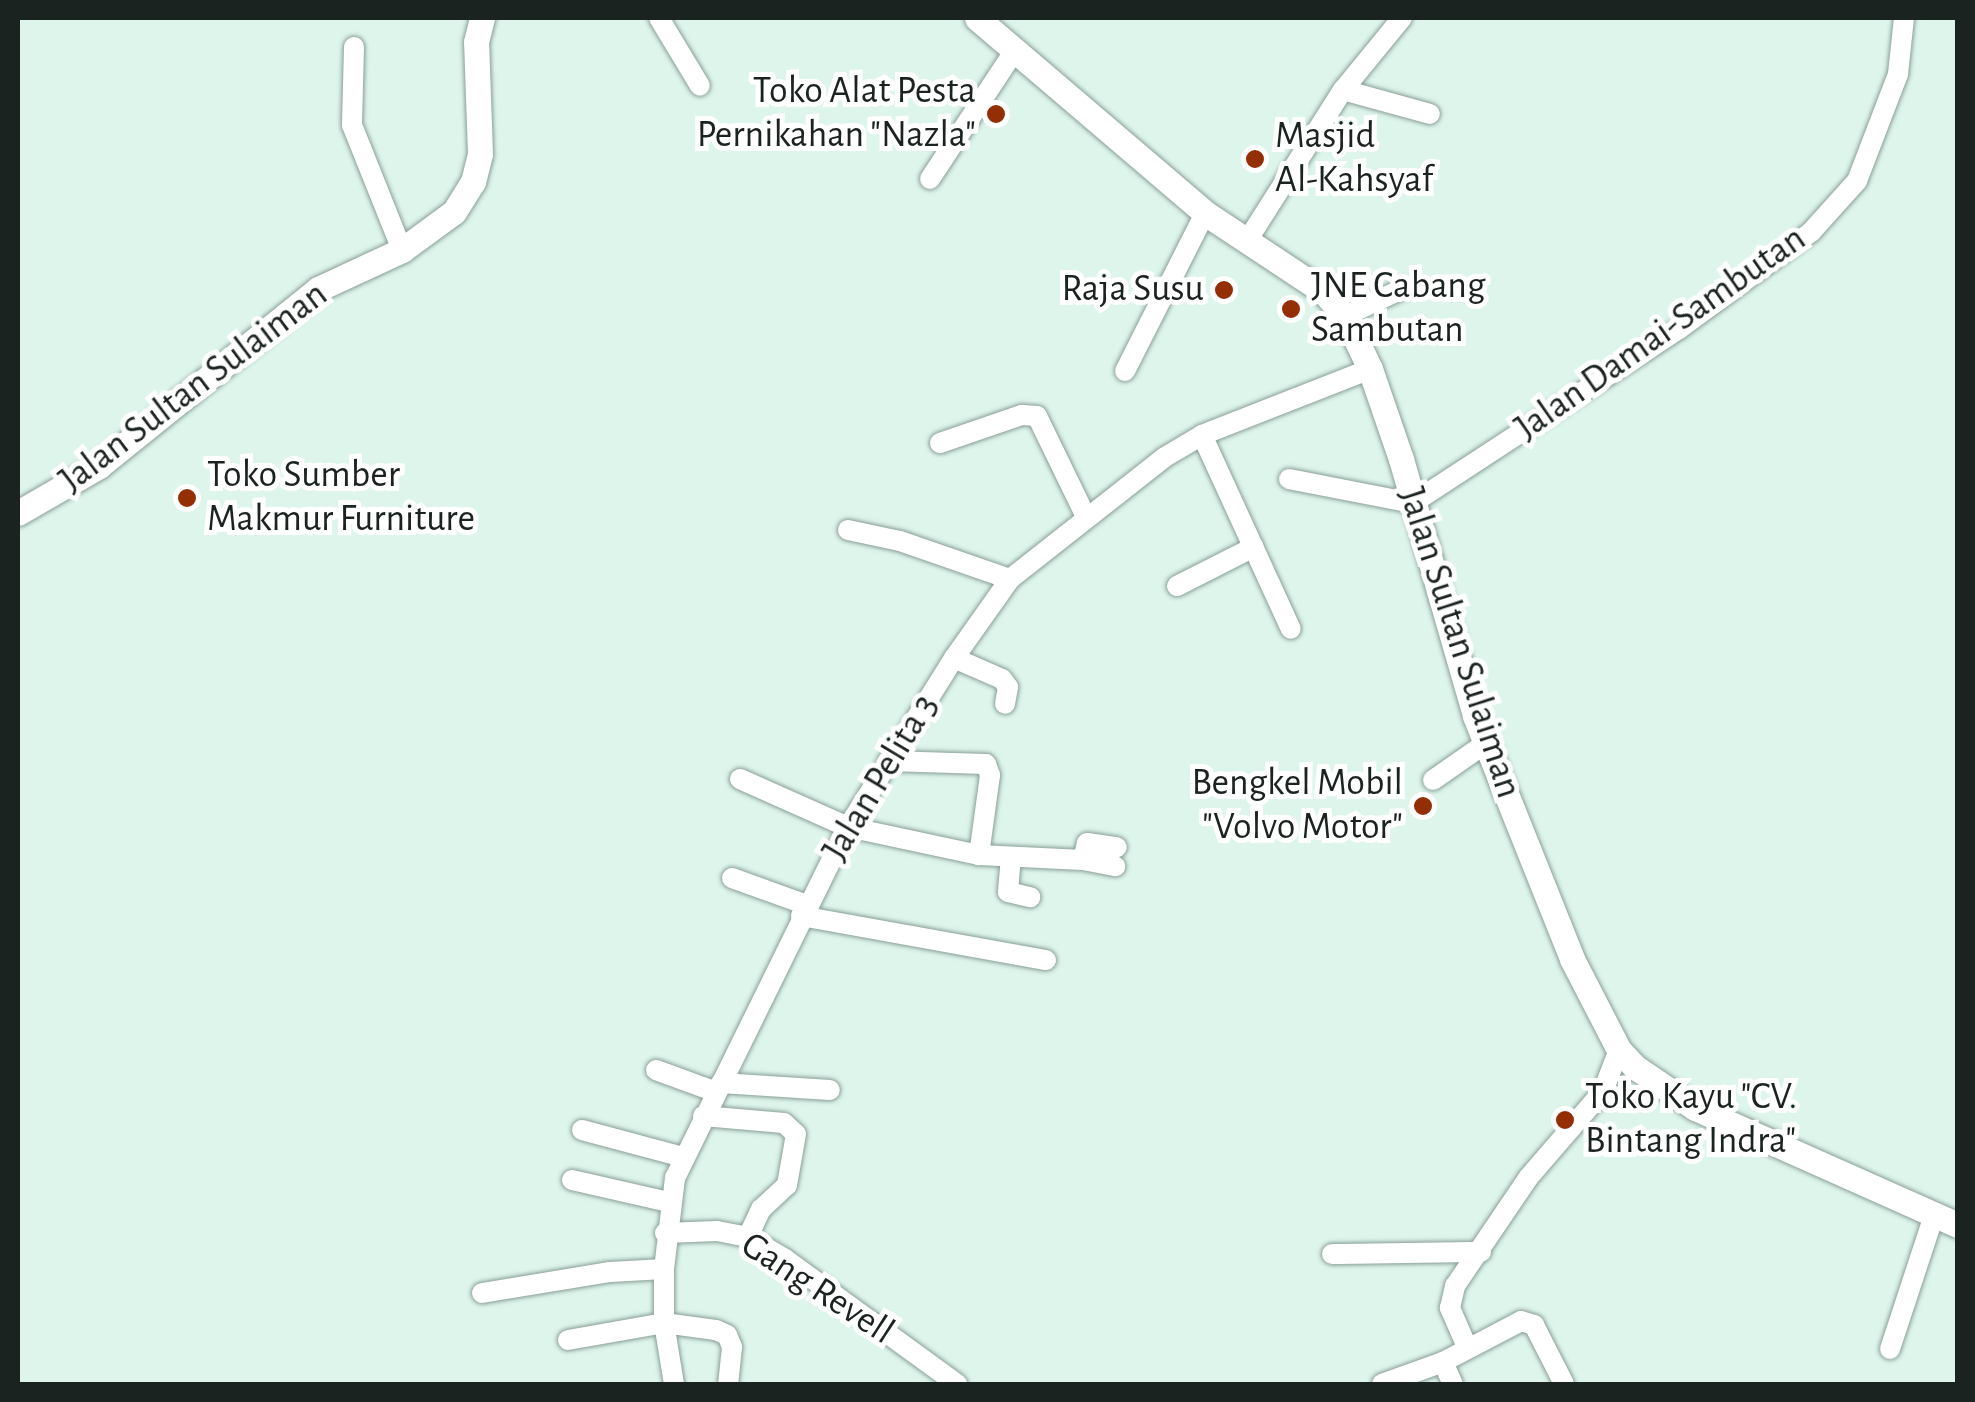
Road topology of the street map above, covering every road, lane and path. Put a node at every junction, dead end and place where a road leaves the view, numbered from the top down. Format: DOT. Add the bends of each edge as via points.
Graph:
graph roads {
  1 [pos="482,18"];
  2 [pos="659,18"];
  3 [pos="977,18"];
  4 [pos="1402,18"];
  5 [pos="1904,18"];
  6 [pos="354,47"];
  7 [pos="1013,52"];
  8 [pos="700,86"];
  9 [pos="1343,90"];
  10 [pos="1430,114"];
  11 [pos="930,179"];
  12 [pos="1205,212"];
  13 [pos="1247,241"];
  14 [pos="402,250"];
  15 [pos="1402,289"];
  16 [pos="1345,316"];
  17 [pos="1370,368"];
  18 [pos="1126,371"];
  19 [pos="1202,435"];
  20 [pos="940,443"];
  21 [pos="1289,479"];
  22 [pos="1413,504"];
  23 [pos="18,513"];
  24 [pos="1086,516"];
  25 [pos="848,530"];
  26 [pos="1254,547"];
  27 [pos="1010,579"];
  28 [pos="1177,586"];
  29 [pos="1291,629"];
  30 [pos="954,658"];
  31 [pos="1004,704"];
  32 [pos="1486,744"];
  33 [pos="888,761"];
  34 [pos="740,779"];
  35 [pos="1432,780"];
  36 [pos="848,827"];
  37 [pos="979,855"];
  38 [pos="1010,857"];
  39 [pos="1116,857"];
  40 [pos="732,878"];
  41 [pos="1030,897"];
  42 [pos="804,910"];
  43 [pos="1046,960"];
  44 [pos="1618,1050"];
  45 [pos="656,1070"];
  46 [pos="718,1087"];
  47 [pos="830,1090"];
  48 [pos="703,1116"];
  49 [pos="582,1130"];
  50 [pos="683,1158"];
  51 [pos="572,1180"];
  52 [pos="669,1202"];
  53 [pos="1946,1220"];
  54 [pos="665,1233"];
  55 [pos="748,1237"];
  56 [pos="1481,1252"];
  57 [pos="1332,1254"];
  58 [pos="664,1268"];
  59 [pos="482,1294"];
  60 [pos="664,1323"];
  61 [pos="568,1340"];
  62 [pos="1467,1347"];
  63 [pos="1890,1349"];
  64 [pos="1443,1362"];
  65 [pos="674,1384"];
  66 [pos="728,1384"];
  67 [pos="956,1384"];
  68 [pos="1382,1384"];
  69 [pos="1453,1384"];
  70 [pos="1564,1384"];
  1 -- 14 [label="main road, Jalan Sultan Sulaiman" via="476,42 480,154 473,182 454,212"];
  2 -- 8 [label="street"];
  3 -- 7 [label="main road, Jalan Sultan Sulaiman"];
  4 -- 9 [label="street"];
  5 -- 22 [label="street, Jalan Damai-Sambutan" via="1898,74 1856,181 1810,232 1679,329"];
  6 -- 14 [label="street" via="352,125"];
  7 -- 11 [label="street"];
  7 -- 12 [label="main road, Jalan Sultan Sulaiman"];
  9 -- 10 [label="street"];
  9 -- 13 [label="street"];
  12 -- 13 [label="main road, Jalan Sultan Sulaiman"];
  12 -- 18 [label="street"];
  13 -- 16 [label="main road, Jalan Sultan Sulaiman" via="1323,291"];
  14 -- 23 [label="main road, Jalan Sultan Sulaiman" via="318,289 100,466"];
  15 -- 16 [label="street"];
  16 -- 17 [label="main road, Jalan Sultan Sulaiman"];
  17 -- 19 [label="street, Jalan Pelita 3"];
  17 -- 22 [label="main road, Jalan Sultan Sulaiman"];
  19 -- 24 [label="street, Jalan Pelita 3"];
  19 -- 26 [label="street"];
  20 -- 24 [label="street" via="1037,416"];
  21 -- 22 [label="street"];
  22 -- 32 [label="main road, Jalan Sultan Sulaiman"];
  24 -- 27 [label="street, Jalan Pelita 3"];
  25 -- 27 [label="street"];
  26 -- 28 [label="street"];
  26 -- 29 [label="street"];
  27 -- 30 [label="street, Jalan Pelita 3"];
  30 -- 31 [label="street" via="1002,680 1008,686"];
  30 -- 33 [label="street, Jalan Pelita 3"];
  32 -- 35 [label="street"];
  32 -- 44 [label="main road, Jalan Sultan Sulaiman" via="1572,959"];
  33 -- 36 [label="street, Jalan Pelita 3"];
  33 -- 37 [label="street" via="986,764"];
  34 -- 36 [label="street"];
  36 -- 37 [label="street"];
  36 -- 42 [label="street, Jalan Pelita 3"];
  37 -- 38 [label="street"];
  38 -- 39 [label="street"];
  38 -- 41 [label="street" via="1008,892"];
  40 -- 42 [label="street"];
  42 -- 43 [label="street"];
  42 -- 46 [label="street, Jalan Pelita 3"];
  44 -- 53 [label="main road, Jalan Sultan Sulaiman" via="1696,1108"];
  44 -- 56 [label="street" via="1602,1091 1528,1178"];
  45 -- 46 [label="street"];
  46 -- 47 [label="street"];
  46 -- 48 [label="street, Jalan Pelita 3"];
  48 -- 50 [label="street, Jalan Pelita 3"];
  48 -- 55 [label="street" via="784,1123 796,1134 787,1185 761,1210"];
  49 -- 50 [label="street"];
  50 -- 52 [label="street, Jalan Pelita 3"];
  51 -- 52 [label="street"];
  52 -- 54 [label="street, Jalan Pelita 3"];
  53 -- 63 [label="street"];
  54 -- 55 [label="street, Gang Revell" via="717,1230"];
  54 -- 58 [label="street, Jalan Pelita 3"];
  55 -- 67 [label="street, Gang Revell"];
  56 -- 57 [label="street"];
  56 -- 62 [label="street" via="1451,1298"];
  58 -- 59 [label="street"];
  58 -- 60 [label="street, Jalan Pelita 3"];
  60 -- 61 [label="street"];
  60 -- 65 [label="street, Jalan Pelita 3"];
  60 -- 66 [label="street" via="726,1335 732,1346"];
  62 -- 64 [label="street"];
  62 -- 70 [label="street" via="1528,1322"];
  64 -- 68 [label="street"];
  64 -- 69 [label="street"];
}
